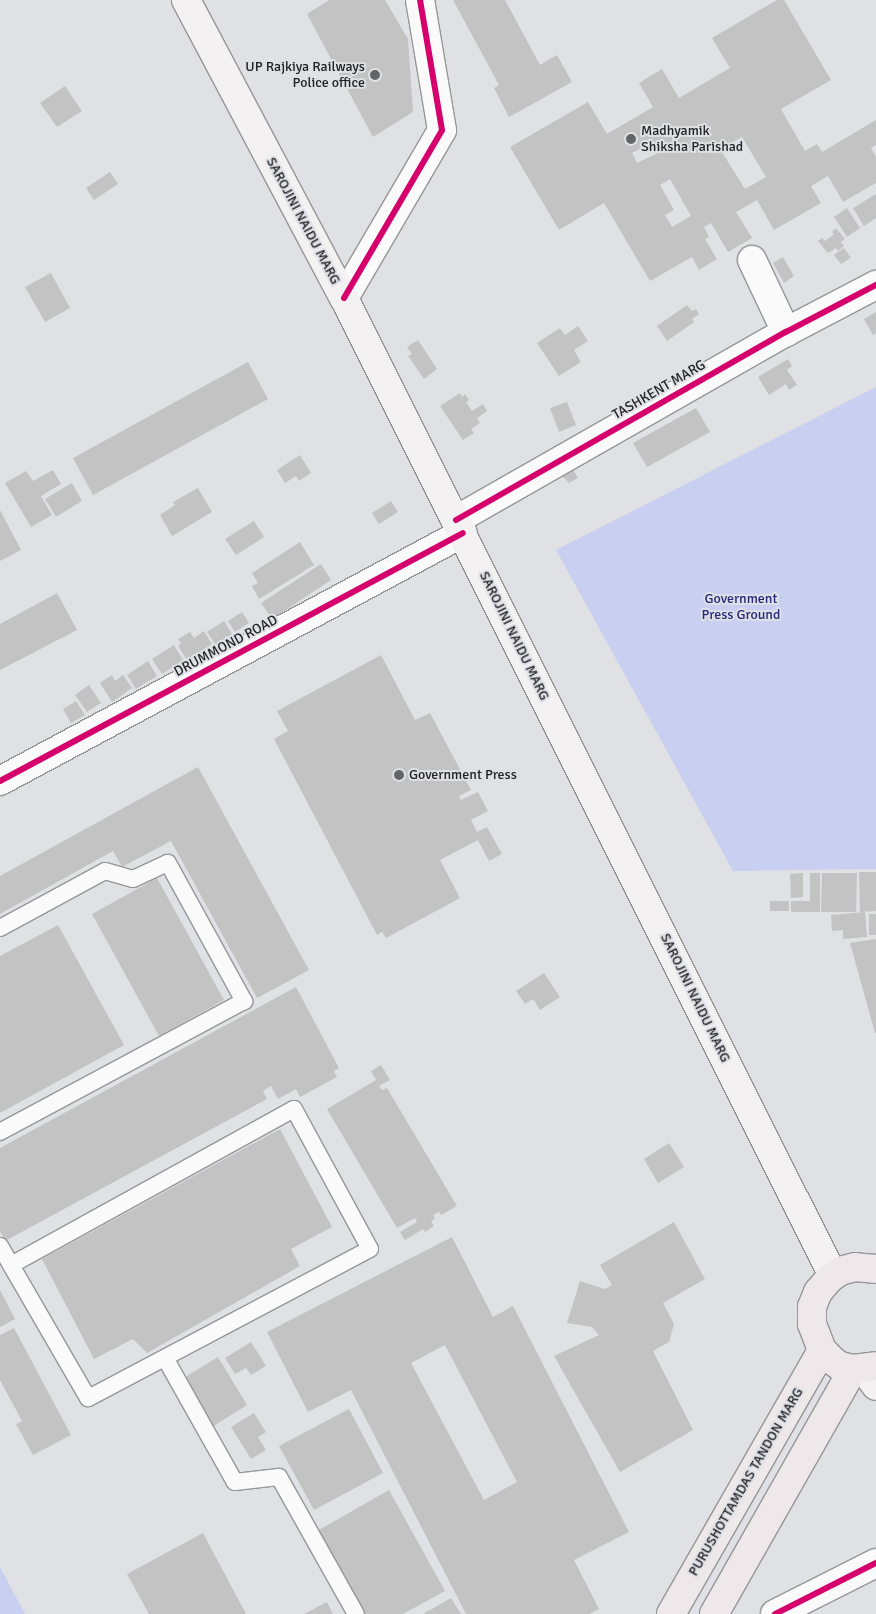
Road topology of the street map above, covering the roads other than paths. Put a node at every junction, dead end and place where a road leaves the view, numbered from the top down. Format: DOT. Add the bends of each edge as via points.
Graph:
graph roads {
  1 [pos="186,0"];
  2 [pos="420,0"];
  3 [pos="752,260"];
  4 [pos="876,285"];
  5 [pos="344,298"];
  6 [pos="786,332"];
  7 [pos="460,526"];
  8 [pos="0,781"];
  9 [pos="0,928"];
  10 [pos="0,1132"];
  11 [pos="0,1246"];
  12 [pos="10,1265"];
  13 [pos="873,1265"];
  14 [pos="833,1276"];
  15 [pos="822,1350"];
  16 [pos="165,1358"];
  17 [pos="867,1372"];
  18 [pos="876,1563"];
  19 [pos="356,1614"];
  20 [pos="671,1614"];
  21 [pos="714,1614"];
  22 [pos="775,1614"];
  1 -- 5 [label="main road, SAROJINI NAIDU MARG"];
  2 -- 5 [label="street" via="442,130"];
  3 -- 6 [label="street"];
  4 -- 6 [label="street, TASHKENT MARG"];
  5 -- 7 [label="main road, SAROJINI NAIDU MARG"];
  6 -- 7 [label="street, TASHKENT MARG"];
  7 -- 8 [label="street, DRUMMOND ROAD"];
  7 -- 14 [label="main road, SAROJINI NAIDU MARG"];
  9 -- 10 [label="lane" via="105,871 133,879 168,863 244,1001"];
  11 -- 12 [label="lane"];
  12 -- 16 [label="lane" via="88,1398"];
  12 -- 16 [label="lane" via="294,1109 370,1249"];
  13 -- 14 [label="main road" via="840,1271"];
  14 -- 15 [label="main road" via="818,1292 812,1307 812,1324"];
  15 -- 17 [label="main road" via="840,1366"];
  15 -- 20 [label="main road, PURUSHOTTAMDAS TANDON MARG"];
  16 -- 19 [label="lane" via="235,1482 279,1477"];
  17 -- 21 [label="main road"];
  18 -- 22 [label="street"];
}
